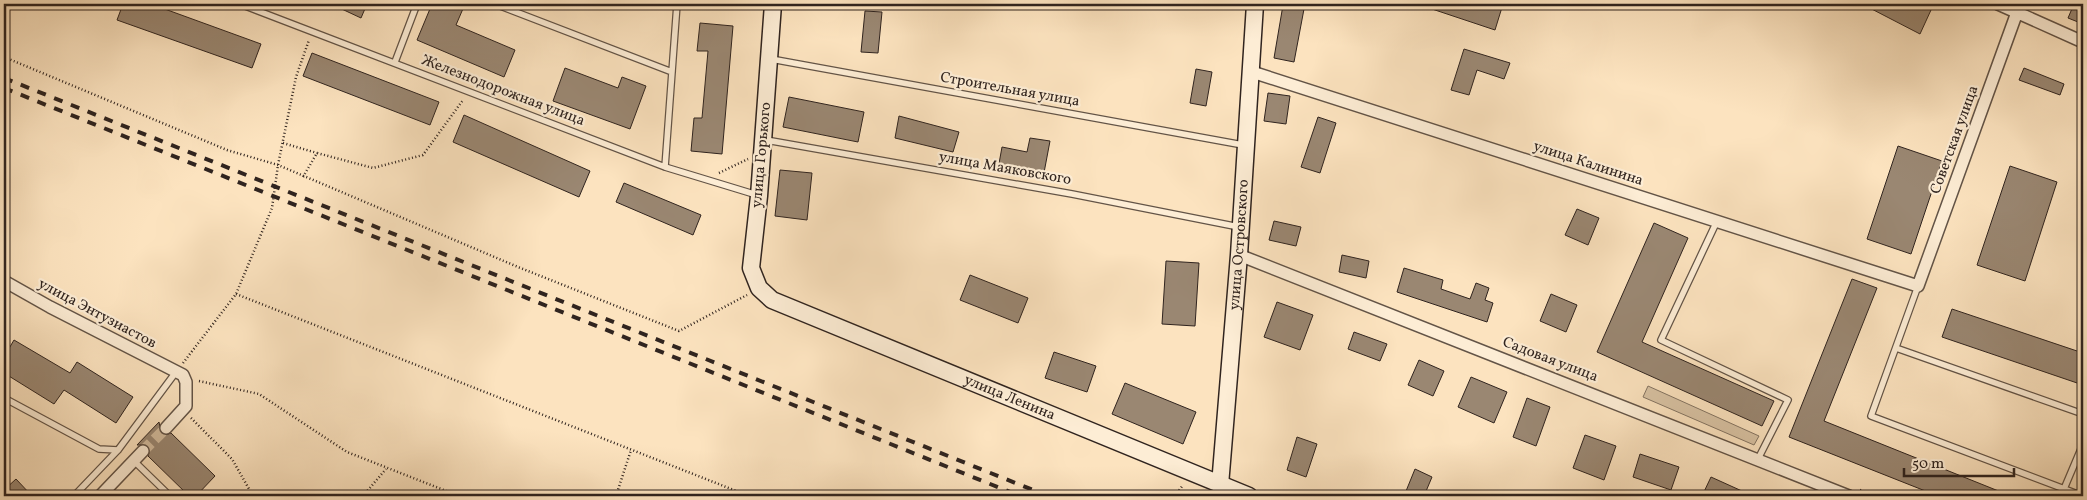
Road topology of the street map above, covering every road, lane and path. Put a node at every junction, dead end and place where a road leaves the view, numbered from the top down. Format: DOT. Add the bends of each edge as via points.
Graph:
graph roads {
  1 [pos="240,4"];
  2 [pos="417,4"];
  3 [pos="495,4"];
  4 [pos="677,4"];
  5 [pos="773,4"];
  6 [pos="1255,4"];
  7 [pos="1998,4"];
  8 [pos="2019,8"];
  9 [pos="312,32"];
  10 [pos="2083,42"];
  11 [pos="4,57"];
  12 [pos="769,58"];
  13 [pos="394,62"];
  14 [pos="1249,70"];
  15 [pos="672,72"];
  16 [pos="469,92"];
  17 [pos="764,140"];
  18 [pos="282,142"];
  19 [pos="1246,145"];
  20 [pos="317,153"];
  21 [pos="278,165"];
  22 [pos="665,167"];
  23 [pos="303,177"];
  24 [pos="759,196"];
  25 [pos="1717,221"];
  26 [pos="1241,227"];
  27 [pos="1240,255"];
  28 [pos="4,281"];
  29 [pos="1918,286"];
  30 [pos="760,288"];
  31 [pos="236,294"];
  32 [pos="772,300"];
  33 [pos="1896,348"];
  34 [pos="181,375"];
  35 [pos="4,398"];
  36 [pos="183,410"];
  37 [pos="2083,414"];
  38 [pos="166,428"];
  39 [pos="2083,444"];
  40 [pos="118,450"];
  41 [pos="631,450"];
  42 [pos="143,451"];
  43 [pos="1758,459"];
  44 [pos="134,461"];
  45 [pos="386,469"];
  46 [pos="1220,484"];
  47 [pos="2064,489"];
  48 [pos="74,496"];
  49 [pos="100,496"];
  50 [pos="170,496"];
  51 [pos="253,496"];
  52 [pos="362,496"];
  53 [pos="459,496"];
  54 [pos="616,496"];
  55 [pos="749,496"];
  56 [pos="1249,496"];
  57 [pos="1850,496"];
  58 [pos="2061,496"];
  59 [pos="2083,496"];
  1 -- 9 [label="lane, Железнодорожная улица"];
  2 -- 13 [label="lane"];
  3 -- 15 [label="lane"];
  4 -- 15 [label="lane"];
  5 -- 12 [label="street, улица Горького"];
  6 -- 14 [label="street, улица Островского"];
  7 -- 8 [label="street"];
  8 -- 10 [label="street"];
  8 -- 29 [label="street, Советская улица"];
  9 -- 13 [label="lane, Железнодорожная улица"];
  9 -- 18 [label="path" via="296,77"];
  11 -- 21 [label="path" via="227,150"];
  12 -- 17 [label="street, улица Горького"];
  12 -- 19 [label="lane, Строительная улица"];
  13 -- 16 [label="lane, Железнодорожная улица"];
  14 -- 19 [label="street, улица Островского"];
  14 -- 25 [label="street, улица Калинина"];
  15 -- 22 [label="lane"];
  16 -- 20 [label="path" via="423,155 373,168"];
  16 -- 22 [label="lane, Железнодорожная улица"];
  17 -- 24 [label="street, улица Горького"];
  17 -- 26 [label="lane, улица Маяковского"];
  18 -- 20 [label="path"];
  18 -- 21 [label="path"];
  19 -- 26 [label="street, улица Островского"];
  20 -- 23 [label="path"];
  21 -- 23 [label="path"];
  21 -- 31 [label="path" via="272,208"];
  22 -- 24 [label="lane, Железнодорожная улица"];
  23 -- 30 [label="path" via="679,331"];
  24 -- 30 [label="street, улица Горького" via="751,268"];
  25 -- 29 [label="street, улица Калинина"];
  25 -- 43 [label="lane" via="1661,340 1788,400"];
  26 -- 27 [label="street, улица Островского"];
  27 -- 43 [label="street, Садовая улица"];
  27 -- 46 [label="street, улица Островского"];
  28 -- 34 [label="street, улица Энтузиастов"];
  29 -- 33 [label="lane"];
  30 -- 32 [label="street, улица Горького"];
  31 -- 34 [label="path"];
  31 -- 41 [label="path"];
  32 -- 46 [label="street, улица Ленина"];
  33 -- 37 [label="lane"];
  33 -- 47 [label="lane" via="1872,416"];
  34 -- 36 [label="street" via="186,403"];
  34 -- 40 [label="lane"];
  34 -- 45 [label="path" via="259,394 347,452"];
  35 -- 40 [label="lane" via="99,449"];
  36 -- 38 [label="street"];
  36 -- 51 [label="path" via="232,460"];
  39 -- 47 [label="lane"];
  40 -- 48 [label="lane"];
  41 -- 54 [label="path"];
  41 -- 55 [label="path"];
  42 -- 44 [label="street"];
  43 -- 57 [label="street, Садовая улица"];
  44 -- 49 [label="street"];
  44 -- 50 [label="lane"];
  45 -- 52 [label="path"];
  45 -- 53 [label="path"];
  46 -- 56 [label="street, улица Ленина"];
  47 -- 58 [label="lane"];
  47 -- 59 [label="lane"];
}
